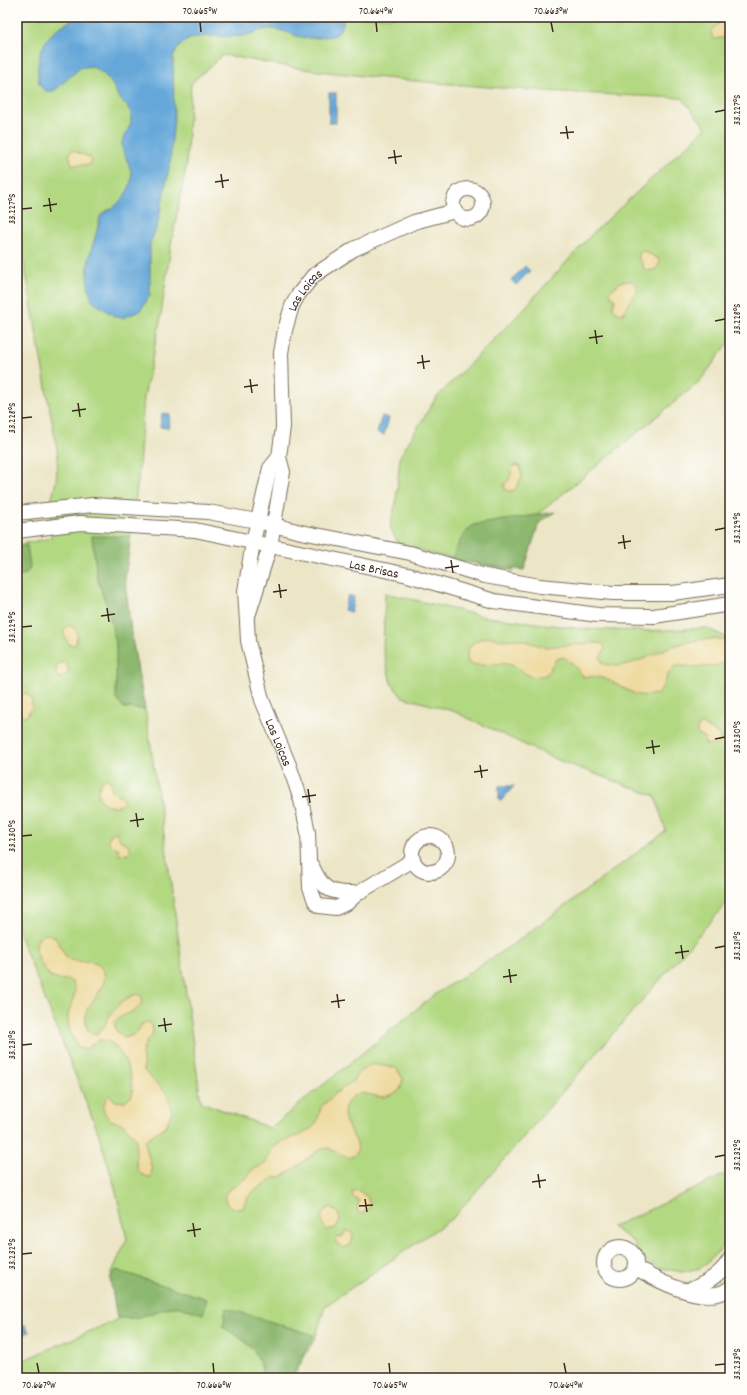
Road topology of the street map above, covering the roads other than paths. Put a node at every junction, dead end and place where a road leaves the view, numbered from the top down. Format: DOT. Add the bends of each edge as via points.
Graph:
graph roads {
  1 [pos="455,211"];
  2 [pos="279,457"];
  3 [pos="17,513"];
  4 [pos="258,521"];
  5 [pos="275,525"];
  6 [pos="17,531"];
  7 [pos="253,542"];
  8 [pos="270,546"];
  9 [pos="730,585"];
  10 [pos="540,586"];
  11 [pos="730,604"];
  12 [pos="537,608"];
  13 [pos="246,622"];
  14 [pos="413,860"];
  15 [pos="730,1259"];
  16 [pos="636,1268"];
  17 [pos="730,1288"];
  18 [pos="686,1290"];
  1 -- 2 [label="street, Las Loicas" via="414,222 354,249 324,267 305,285 292,306 283,341 283,427"];
  2 -- 4 [label="street, Las Loicas" via="270,468"];
  2 -- 5 [label="street, Las Loicas" via="282,472"];
  3 -- 4 [label="street, Las Brisas" via="93,505 208,512"];
  4 -- 5 [label="street, Las Brisas"];
  4 -- 7 [label="street, Las Loicas"];
  5 -- 8 [label="street, Las Loicas"];
  5 -- 10 [label="street, Las Brisas" via="410,553 485,576"];
  6 -- 7 [label="street, Las Brisas" via="80,523 195,530"];
  7 -- 8 [label="street, Las Brisas"];
  7 -- 13 [label="street, Las Loicas" via="245,591"];
  8 -- 12 [label="street, Las Brisas" via="408,575 494,601"];
  8 -- 13 [label="street, Las Loicas"];
  9 -- 10 [label="street, Las Brisas" via="673,593 613,593"];
  10 -- 12 [label="street"];
  11 -- 12 [label="street, Las Brisas" via="654,616 598,615"];
  13 -- 14 [label="street, Las Loicas" via="262,700 301,800 308,832 310,862 318,881 331,891 342,894 358,893"];
  15 -- 18 [label="street" via="711,1280"];
  16 -- 18 [label="street" via="667,1284"];
  17 -- 18 [label="street" via="722,1294 710,1296"];
}
